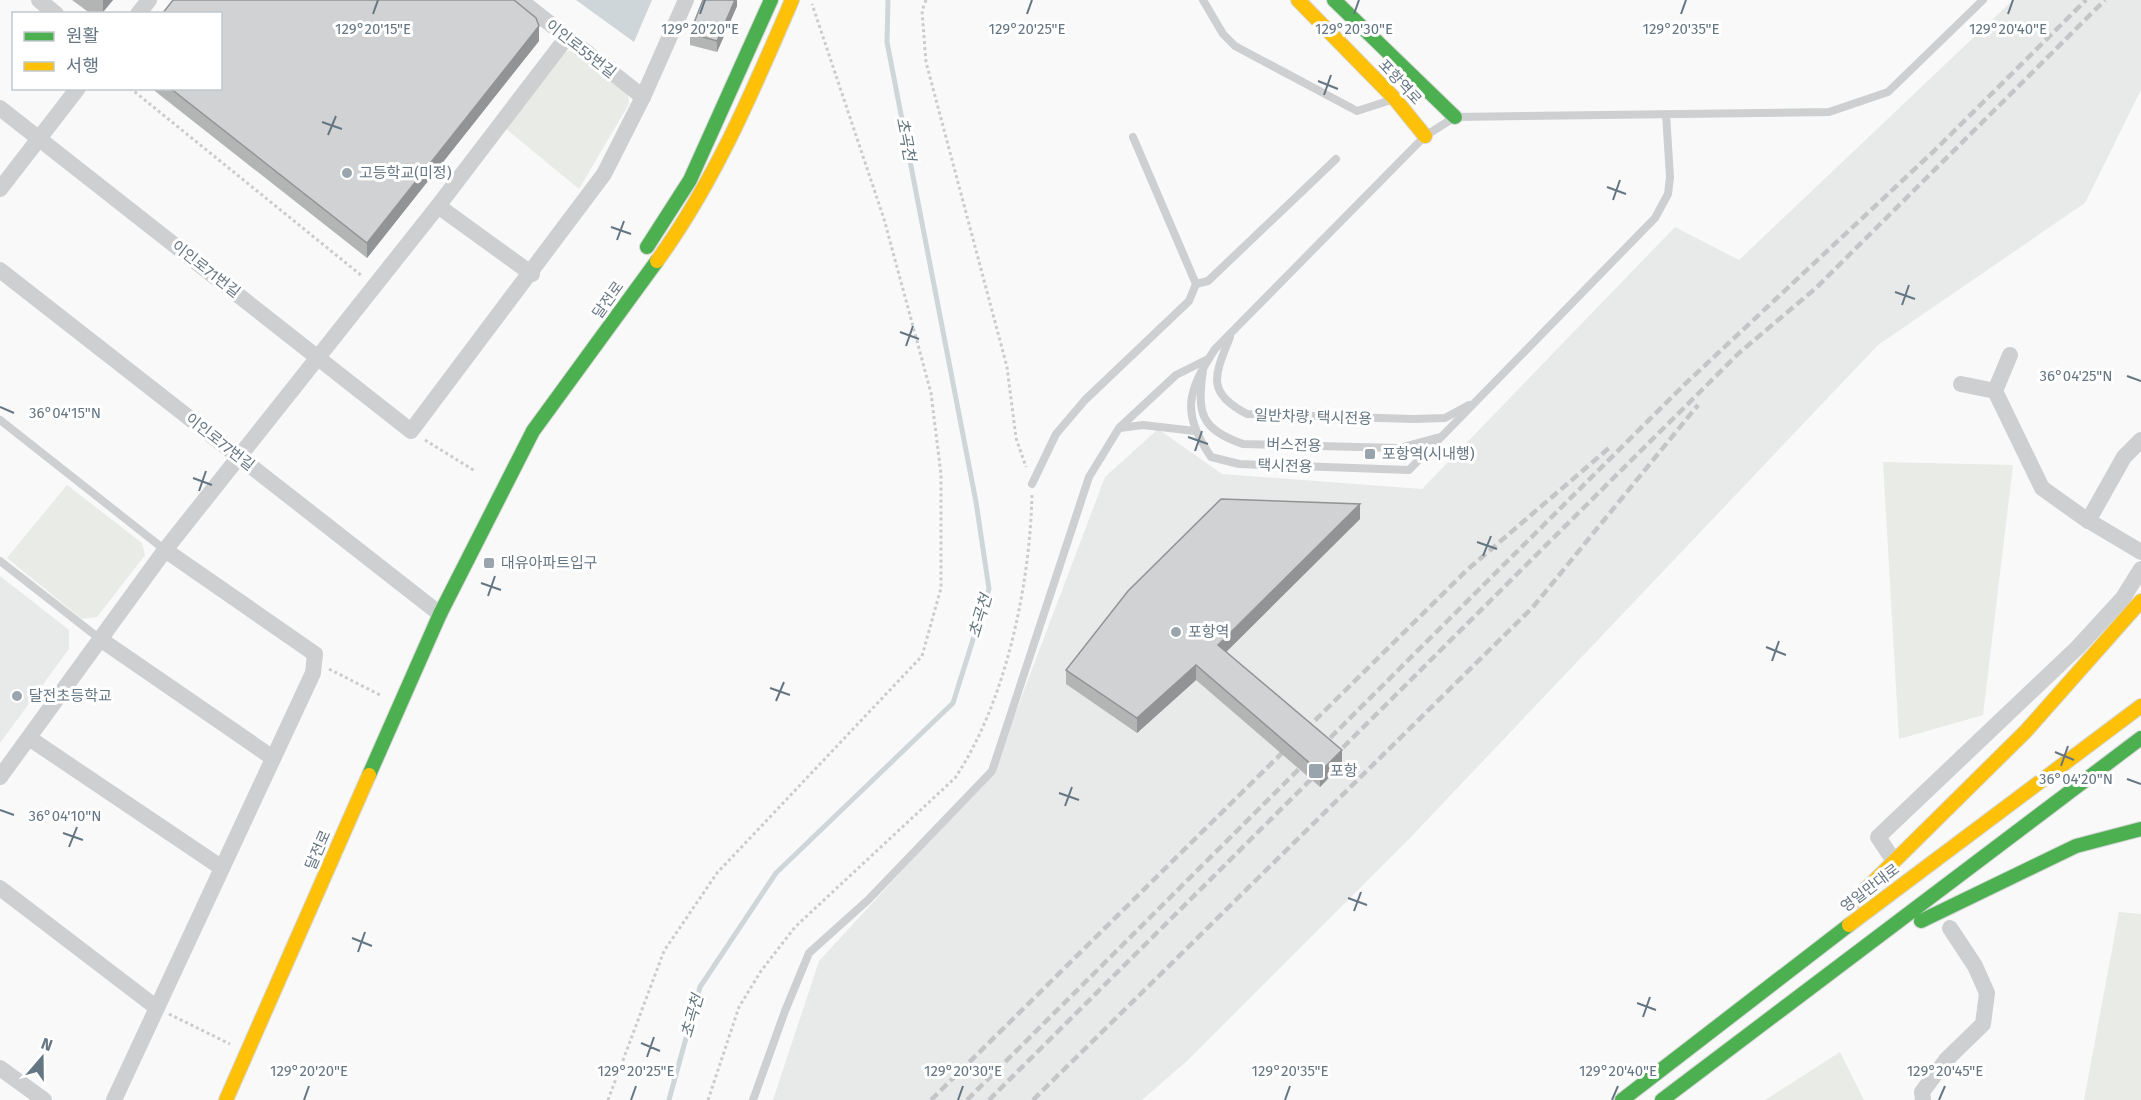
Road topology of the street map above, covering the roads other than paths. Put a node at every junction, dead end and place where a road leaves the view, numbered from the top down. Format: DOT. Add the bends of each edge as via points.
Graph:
graph roads {
  1 [pos="39,0"];
  2 [pos="149,0"];
  3 [pos="519,0"];
  4 [pos="686,0"];
  5 [pos="771,0"];
  6 [pos="792,0"];
  7 [pos="1203,0"];
  8 [pos="1298,0"];
  9 [pos="1334,0"];
  10 [pos="1983,0"];
  11 [pos="54,12"];
  12 [pos="140,12"];
  13 [pos="567,37"];
  14 [pos="76,90"];
  15 [pos="643,97"];
  16 [pos="1395,99"];
  17 [pos="0,108"];
  18 [pos="1666,114"];
  19 [pos="1455,117"];
  20 [pos="1425,136"];
  21 [pos="1133,137"];
  22 [pos="39,139"];
  23 [pos="1336,159"];
  24 [pos="0,189"];
  25 [pos="438,206"];
  26 [pos="637,261"];
  27 [pos="0,270"];
  28 [pos="532,274"];
  29 [pos="1196,284"];
  30 [pos="1232,332"];
  31 [pos="2010,355"];
  32 [pos="316,356"];
  33 [pos="1206,362"];
  34 [pos="1961,384"];
  35 [pos="1995,391"];
  36 [pos="1475,402"];
  37 [pos="525,418"];
  38 [pos="0,420"];
  39 [pos="1119,428"];
  40 [pos="1195,431"];
  41 [pos="1444,435"];
  42 [pos="2141,440"];
  43 [pos="238,456"];
  44 [pos="1032,484"];
  45 [pos="2088,520"];
  46 [pos="165,550"];
  47 [pos="2141,552"];
  48 [pos="0,561"];
  49 [pos="2141,569"];
  50 [pos="2141,601"];
  51 [pos="440,614"];
  52 [pos="100,639"];
  53 [pos="2141,706"];
  54 [pos="28,738"];
  55 [pos="2141,738"];
  56 [pos="273,758"];
  57 [pos="0,777"];
  58 [pos="2141,829"];
  59 [pos="1890,855"];
  60 [pos="222,868"];
  61 [pos="0,888"];
  62 [pos="1950,928"];
  63 [pos="1850,956"];
  64 [pos="1770,984"];
  65 [pos="157,1008"];
  66 [pos="0,1068"];
  67 [pos="44,1100"];
  68 [pos="114,1100"];
  69 [pos="226,1100"];
  70 [pos="753,1100"];
  71 [pos="1622,1100"];
  72 [pos="1662,1100"];
  73 [pos="1923,1100"];
  1 -- 11 [label="street"];
  2 -- 12 [label="street"];
  3 -- 13 [label="street, 이인로55번길"];
  4 -- 15 [label="street"];
  5 -- 26 [label="main road" via="690,180"];
  6 -- 51 [label="main road, 달전로" via="742,117 688,218 534,431"];
  7 -- 16 [label="lane" via="1235,46 1357,111"];
  8 -- 16 [label="main road, 포항역로"];
  9 -- 19 [label="main road, 포항역로"];
  10 -- 18 [label="lane" via="1884,95 1828,112"];
  13 -- 15 [label="street, 이인로55번길"];
  13 -- 25 [label="street"];
  14 -- 22 [label="street"];
  15 -- 28 [label="street" via="604,174"];
  16 -- 20 [label="main road, 포항역로"];
  17 -- 22 [label="street, 이인로71번길"];
  18 -- 19 [label="lane"];
  18 -- 36 [label="lane, 택시전용" via="1670,177 1668,194 1655,218"];
  19 -- 20 [label="lane"];
  20 -- 30 [label="lane"];
  21 -- 29 [label="lane"];
  22 -- 24 [label="street"];
  22 -- 32 [label="street, 이인로71번길"];
  23 -- 29 [label="lane" via="1208,281"];
  25 -- 28 [label="street"];
  25 -- 32 [label="street"];
  27 -- 43 [label="street, 이인로77번길"];
  28 -- 32 [label="street, 이인로71번길" via="411,431"];
  29 -- 44 [label="lane" via="1189,300 1085,400 1056,434"];
  30 -- 33 [label="lane"];
  30 -- 36 [label="lane, 일반차량, 택시전용" via="1217,369 1218,390 1226,403 1247,414 1445,418"];
  31 -- 35 [label="street"];
  32 -- 43 [label="street"];
  33 -- 39 [label="lane" via="1176,375"];
  33 -- 40 [label="lane, 택시전용" via="1195,380 1190,402"];
  33 -- 41 [label="lane, 버스전용" via="1200,392 1204,419 1220,436 1243,444 1399,448"];
  34 -- 35 [label="street"];
  35 -- 45 [label="street" via="2042,488"];
  36 -- 41 [label="lane, 택시전용"];
  37 -- 51 [label="main road, 달전로" via="442,586"];
  38 -- 46 [label="lane"];
  39 -- 40 [label="lane" via="1143,425"];
  39 -- 70 [label="lane" via="1089,477 992,771 868,900 809,953"];
  40 -- 41 [label="lane, 택시전용" via="1211,457 1239,464 1409,470"];
  42 -- 45 [label="street" via="2124,457"];
  43 -- 46 [label="street"];
  43 -- 51 [label="street, 이인로77번길"];
  45 -- 47 [label="street"];
  46 -- 52 [label="street"];
  46 -- 56 [label="street" via="315,654 313,673"];
  48 -- 52 [label="lane"];
  49 -- 59 [label="street" via="2123,598 2078,647 1878,837"];
  50 -- 64 [label="main road" via="2026,731"];
  51 -- 69 [label="main road, 달전로"];
  52 -- 54 [label="street"];
  52 -- 56 [label="street"];
  53 -- 64 [label="main road, 영일만대로"];
  54 -- 57 [label="street"];
  54 -- 60 [label="street"];
  55 -- 63 [label="main road"];
  56 -- 60 [label="street"];
  58 -- 63 [label="main road" via="2076,846"];
  60 -- 65 [label="street"];
  61 -- 65 [label="street"];
  62 -- 73 [label="street" via="1987,993 1983,1024 1946,1060 1922,1092"];
  63 -- 72 [label="main road"];
  64 -- 71 [label="main road, 영일만대로"];
  65 -- 68 [label="street"];
  66 -- 67 [label="street"];
}
